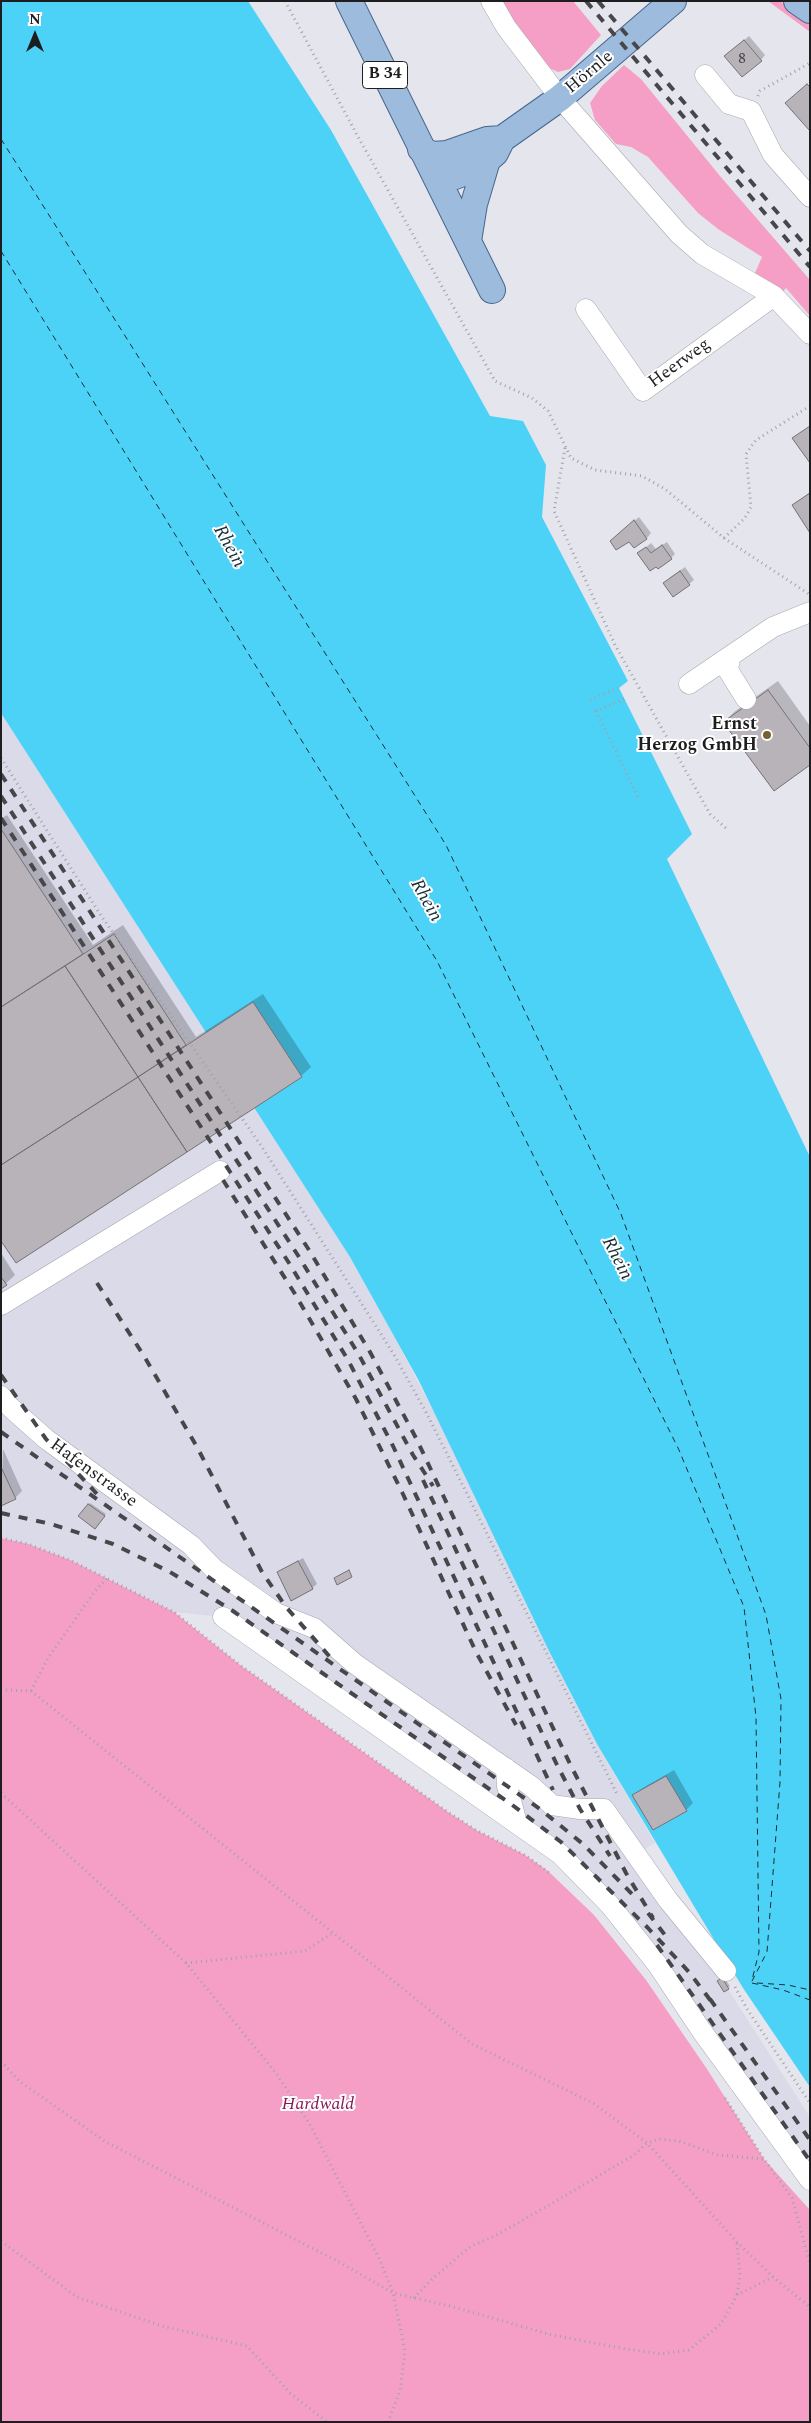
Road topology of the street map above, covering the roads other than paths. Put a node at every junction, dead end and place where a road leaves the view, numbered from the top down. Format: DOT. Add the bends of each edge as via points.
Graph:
graph roads {
  1 [pos="349,1"];
  2 [pos="491,1"];
  3 [pos="673,1"];
  4 [pos="797,1"];
  5 [pos="810,10"];
  6 [pos="705,75"];
  7 [pos="560,98"];
  8 [pos="502,139"];
  9 [pos="421,149"];
  10 [pos="486,160"];
  11 [pos="434,173"];
  12 [pos="810,197"];
  13 [pos="468,241"];
  14 [pos="492,290"];
  15 [pos="774,296"];
  16 [pos="586,308"];
  17 [pos="810,334"];
  18 [pos="810,612"];
  19 [pos="730,658"];
  20 [pos="689,684"];
  21 [pos="746,699"];
  22 [pos="220,1171"];
  23 [pos="1,1305"];
  24 [pos="1,1396"];
  25 [pos="223,1617"];
  26 [pos="506,1768"];
  27 [pos="517,1823"];
  28 [pos="726,1971"];
  29 [pos="810,2180"];
  1 -- 9 [label="main road, B 34"];
  2 -- 7 [label="street" via="506,27"];
  3 -- 7 [label="main road, Hörnle"];
  4 -- 5 [label="main road"];
  6 -- 12 [label="street" via="729,104 751,111 773,155"];
  7 -- 8 [label="main road, Hörnle"];
  7 -- 15 [label="street" via="680,234 702,254"];
  8 -- 9 [label="main road, Hörnle" via="487,140 447,154 432,155"];
  8 -- 10 [label="main road, Hörnle" via="495,154"];
  9 -- 11 [label="main road, B 34"];
  10 -- 11 [label="main road, Hörnle" via="476,168 455,176"];
  10 -- 13 [label="main road"];
  11 -- 13 [label="main road, B 34"];
  13 -- 14 [label="main road, B 34"];
  15 -- 16 [label="street, Heerweg" via="643,391"];
  15 -- 17 [label="street"];
  18 -- 19 [label="street" via="773,627"];
  19 -- 20 [label="street"];
  19 -- 21 [label="street" via="728,670"];
  22 -- 23 [label="street"];
  24 -- 26 [label="street, Hafenstrasse" via="46,1439 191,1546 214,1569 276,1613 314,1628 356,1664"];
  25 -- 27 [label="street"];
  26 -- 27 [label="street" via="507,1786"];
  26 -- 28 [label="street, Hafenstrasse" via="552,1805 604,1809 668,1900"];
  27 -- 29 [label="street" via="560,1854 610,1905 658,1964 701,2030"];
}
